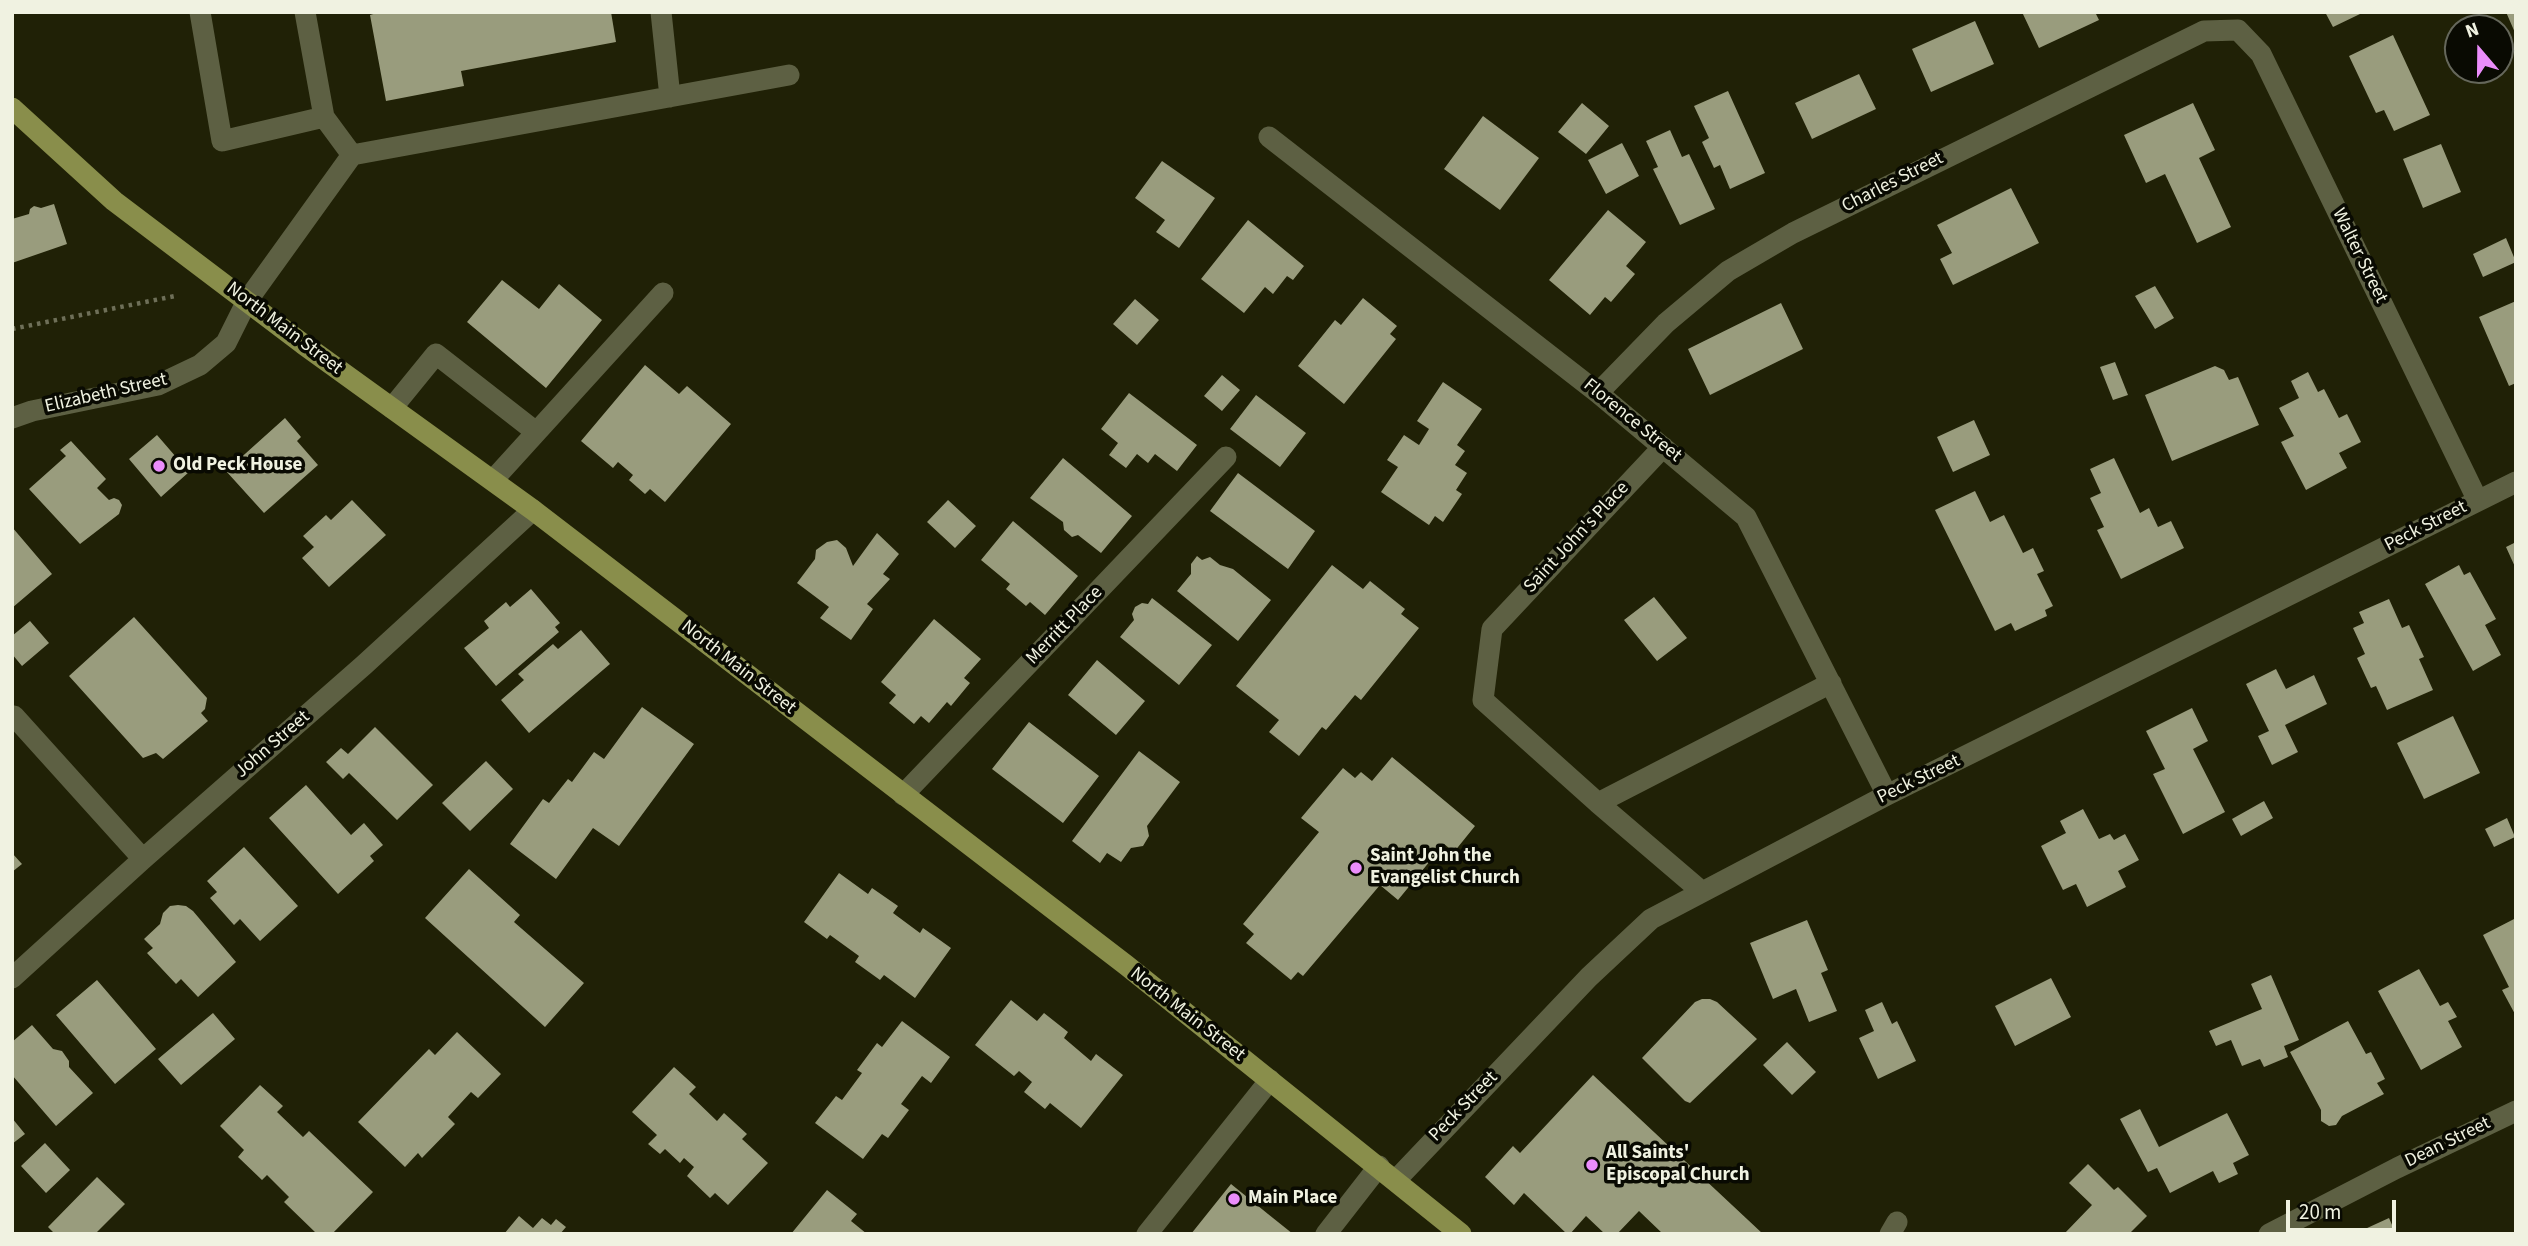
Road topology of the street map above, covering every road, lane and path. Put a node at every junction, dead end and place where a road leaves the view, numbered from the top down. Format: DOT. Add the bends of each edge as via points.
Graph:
graph roads {
  1 [pos="200,12"];
  2 [pos="305,12"];
  3 [pos="661,12"];
  4 [pos="2224,30"];
  5 [pos="789,75"];
  6 [pos="670,97"];
  7 [pos="12,108"];
  8 [pos="324,117"];
  9 [pos="1269,136"];
  10 [pos="352,155"];
  11 [pos="663,293"];
  12 [pos="175,296"];
  13 [pos="247,302"];
  14 [pos="12,329"];
  15 [pos="1598,393"];
  16 [pos="392,408"];
  17 [pos="12,418"];
  18 [pos="536,432"];
  19 [pos="1663,447"];
  20 [pos="1226,457"];
  21 [pos="493,480"];
  22 [pos="2516,482"];
  23 [pos="2478,501"];
  24 [pos="533,510"];
  25 [pos="1831,683"];
  26 [pos="14,716"];
  27 [pos="903,795"];
  28 [pos="1887,795"];
  29 [pos="1598,803"];
  30 [pos="143,859"];
  31 [pos="1701,891"];
  32 [pos="12,978"];
  33 [pos="1270,1080"];
  34 [pos="2516,1111"];
  35 [pos="1387,1173"];
  36 [pos="1440,1227"];
  37 [pos="1147,1234"];
  38 [pos="1326,1234"];
  39 [pos="1461,1234"];
  40 [pos="2269,1234"];
  1 -- 8 [label="street" via="222,141"];
  2 -- 8 [label="street"];
  3 -- 6 [label="street"];
  4 -- 15 [label="street, Charles Street" via="2204,31 1793,233 1728,271 1666,323"];
  4 -- 23 [label="street, Walter Street" via="2238,30 2261,54"];
  5 -- 6 [label="street"];
  6 -- 10 [label="street"];
  7 -- 13 [label="main road, North Main Street" via="114,201"];
  8 -- 10 [label="street"];
  9 -- 15 [label="street, Florence Street"];
  10 -- 13 [label="street, Elizabeth Street"];
  11 -- 18 [label="street"];
  12 -- 14 [label="path"];
  13 -- 16 [label="main road, North Main Street"];
  13 -- 17 [label="street, Elizabeth Street" via="226,343 179,377 158,386"];
  15 -- 19 [label="street, Florence Street"];
  16 -- 18 [label="street" via="436,354"];
  16 -- 21 [label="main road, North Main Street"];
  18 -- 21 [label="street"];
  19 -- 25 [label="street, Florence Street" via="1746,517"];
  19 -- 29 [label="street, Saint John's Place" via="1492,629 1483,700"];
  20 -- 27 [label="street, Merritt Place"];
  21 -- 24 [label="main road, North Main Street"];
  22 -- 23 [label="street, Peck Street"];
  23 -- 28 [label="street, Peck Street"];
  24 -- 27 [label="main road, North Main Street"];
  24 -- 30 [label="street, John Street"];
  25 -- 28 [label="street, Florence Street"];
  25 -- 29 [label="street"];
  26 -- 30 [label="street"];
  27 -- 33 [label="main road, North Main Street"];
  28 -- 31 [label="street, Peck Street"];
  29 -- 31 [label="street"];
  30 -- 32 [label="street, John Street"];
  31 -- 35 [label="street, Peck Street" via="1651,919"];
  33 -- 35 [label="main road, North Main Street"];
  33 -- 37 [label="street"];
  34 -- 40 [label="street, Dean Street"];
  35 -- 36 [label="main road, North Main Street"];
  35 -- 38 [label="street, Peck Street"];
  36 -- 39 [label="main road, North Main Street"];
}
